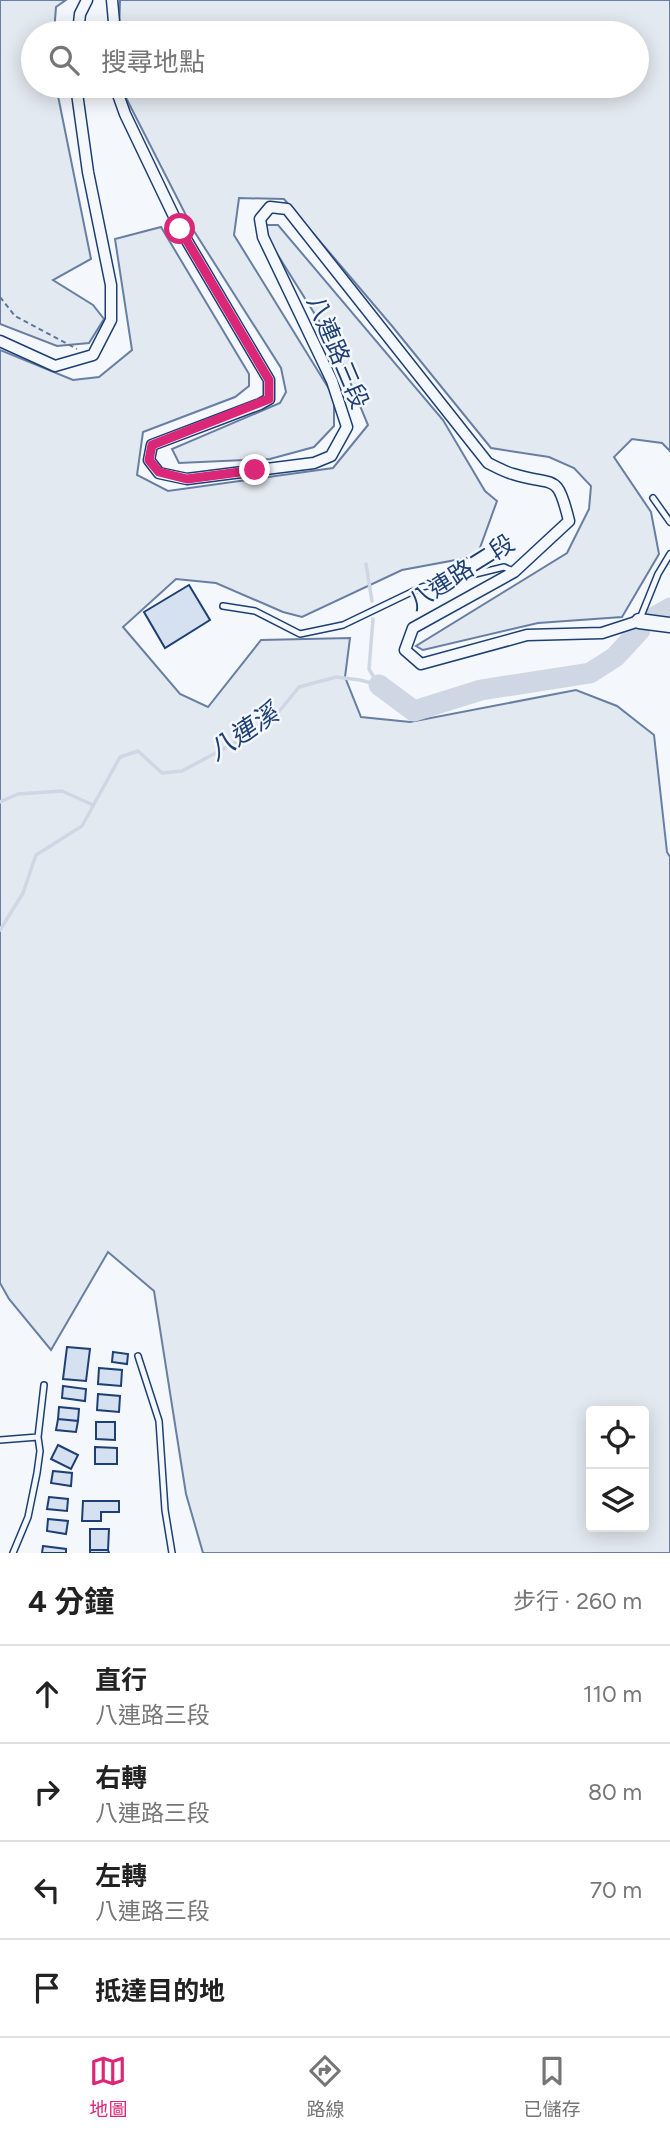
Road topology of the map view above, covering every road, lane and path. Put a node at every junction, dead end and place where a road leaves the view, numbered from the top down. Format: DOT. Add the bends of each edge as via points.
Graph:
graph roads {
  1 [pos="88,0"];
  2 [pos="112,0"];
  3 [pos="79,21"];
  4 [pos="115,21"];
  5 [pos="78,98"];
  6 [pos="119,98"];
  7 [pos="0,296"];
  8 [pos="0,341"];
  9 [pos="90,356"];
  10 [pos="653,498"];
  11 [pos="569,522"];
  12 [pos="670,522"];
  13 [pos="670,554"];
  14 [pos="514,572"];
  15 [pos="223,606"];
  16 [pos="639,621"];
  17 [pos="670,625"];
  18 [pos="138,1356"];
  19 [pos="44,1385"];
  20 [pos="38,1437"];
  21 [pos="0,1440"];
  22 [pos="13,1553"];
  23 [pos="172,1553"];
  1 -- 3 [label="street"];
  2 -- 4 [label="street"];
  5 -- 9 [label="street" via="111,285 111,320"];
  6 -- 11 [label="street, 八連路三段" via="180,229 269,380 269,399 260,404 152,445 149,460 159,472 187,479 314,463 331,456 347,427 332,381 263,237 260,219 271,207 287,209 488,463 551,482 562,495"];
  7 -- 9 [label="path" via="15,316"];
  8 -- 9 [label="street" via="55,366"];
  10 -- 12 [label="lane"];
  11 -- 14 [label="street, 八連路二段"];
  13 -- 16 [label="lane"];
  14 -- 15 [label="lane" via="504,567 422,587 343,625 300,634 255,611"];
  14 -- 16 [label="street, 八連路二段" via="414,628 405,650 421,664 527,635 602,633"];
  16 -- 17 [label="street, 八連路二段"];
  18 -- 23 [label="lane" via="159,1421"];
  19 -- 20 [label="lane"];
  20 -- 21 [label="lane"];
  20 -- 22 [label="lane" via="40,1451 28,1517"];
}
